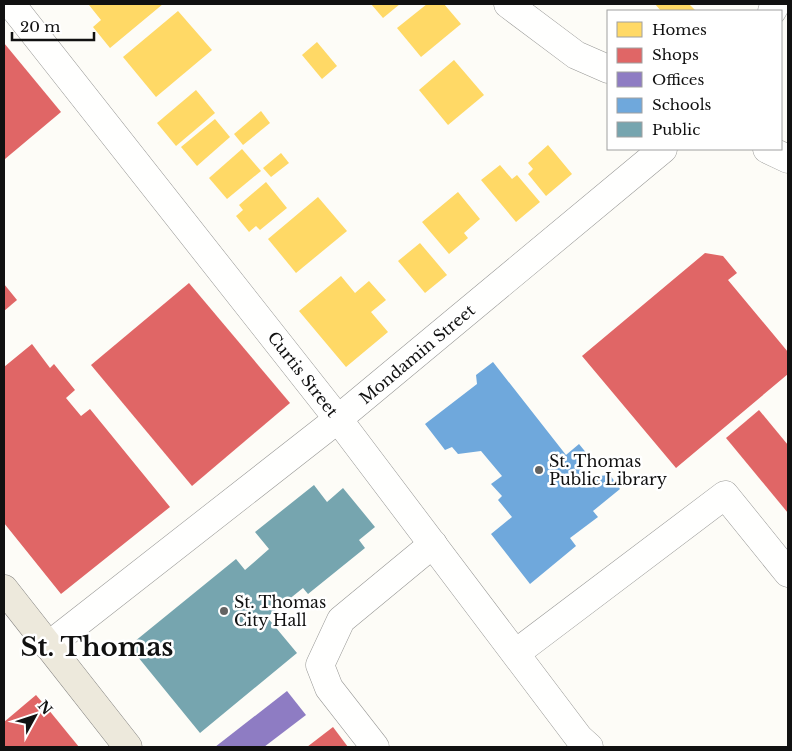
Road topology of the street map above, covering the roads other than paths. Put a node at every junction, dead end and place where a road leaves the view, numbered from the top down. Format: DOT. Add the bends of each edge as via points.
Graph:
graph roads {
  1 [pos="11,4"];
  2 [pos="508,4"];
  3 [pos="607,69"];
  4 [pos="662,150"];
  5 [pos="769,150"];
  6 [pos="788,158"];
  7 [pos="338,419"];
  8 [pos="433,544"];
  9 [pos="788,573"];
  10 [pos="6,597"];
  11 [pos="48,646"];
  12 [pos="516,653"];
  13 [pos="128,747"];
  14 [pos="375,747"];
  15 [pos="589,747"];
  1 -- 7 [label="street, Curtis Street"];
  2 -- 3 [label="street" via="576,55"];
  4 -- 7 [label="street, Mondamin Street"];
  5 -- 6 [label="street"];
  7 -- 8 [label="street, Curtis Street"];
  7 -- 11 [label="street, Mondamin Street"];
  8 -- 12 [label="street, Curtis Street"];
  8 -- 14 [label="street" via="341,620 320,665 329,688"];
  9 -- 12 [label="street" via="726,495"];
  10 -- 11 [label="main road"];
  11 -- 13 [label="main road"];
  12 -- 15 [label="street, Curtis Street"];
}
